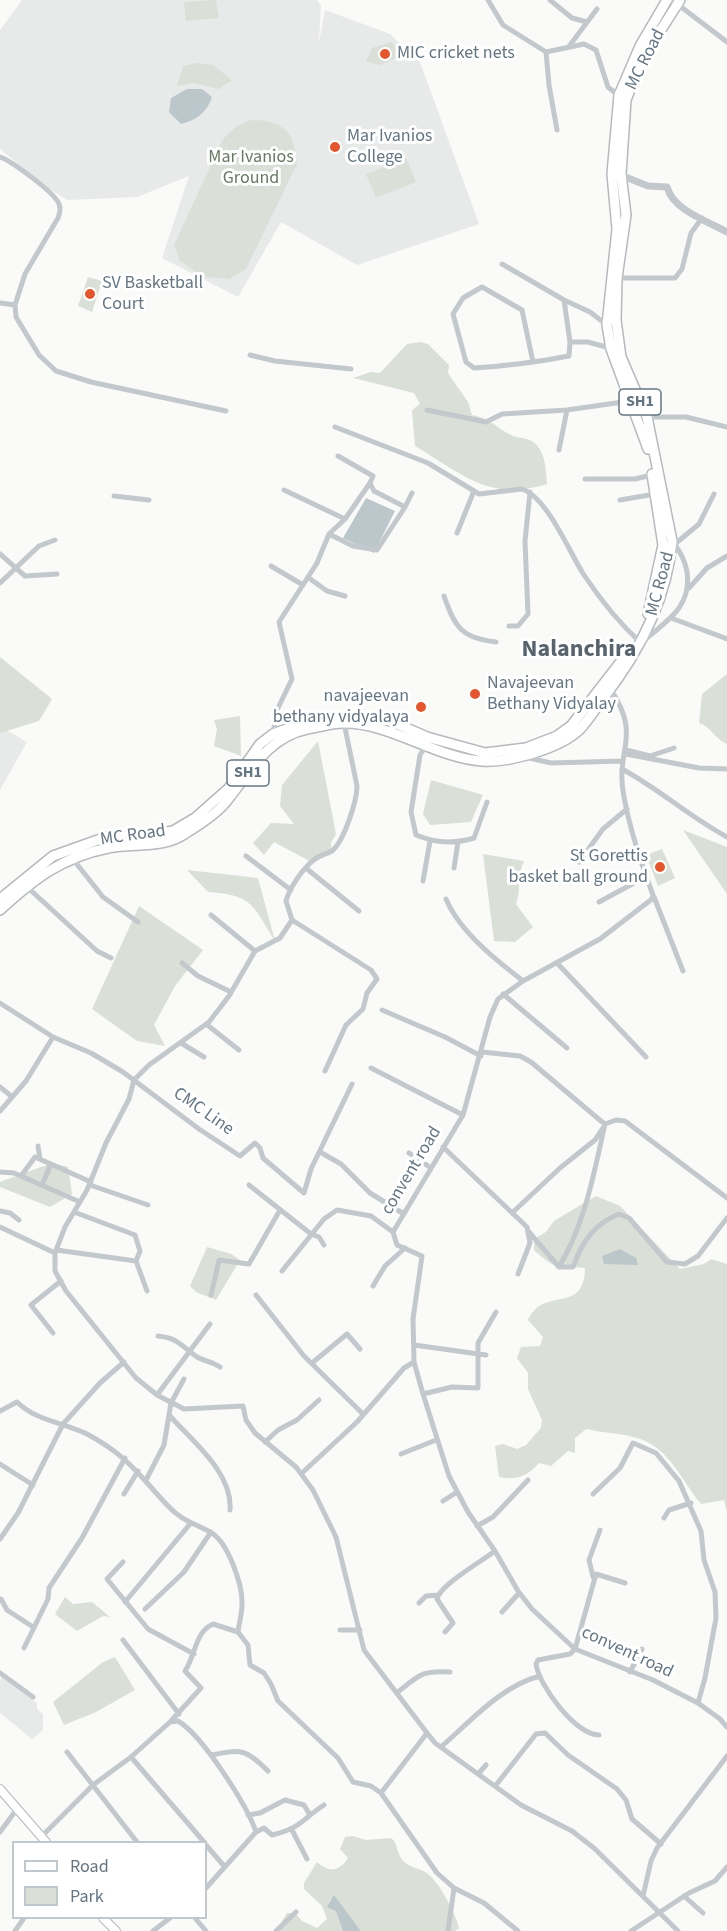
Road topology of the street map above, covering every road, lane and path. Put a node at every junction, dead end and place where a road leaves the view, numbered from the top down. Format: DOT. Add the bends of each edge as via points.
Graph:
graph roads {
  1 [pos="488,0"];
  2 [pos="550,0"];
  3 [pos="674,1"];
  4 [pos="597,9"];
  5 [pos="587,22"];
  6 [pos="727,42"];
  7 [pos="570,45"];
  8 [pos="546,52"];
  9 [pos="622,97"];
  10 [pos="557,130"];
  11 [pos="0,157"];
  12 [pos="616,174"];
  13 [pos="702,218"];
  14 [pos="727,232"];
  15 [pos="502,264"];
  16 [pos="617,278"];
  17 [pos="564,300"];
  18 [pos="0,303"];
  19 [pos="15,305"];
  20 [pos="610,321"];
  21 [pos="570,342"];
  22 [pos="611,349"];
  23 [pos="250,355"];
  24 [pos="533,362"];
  25 [pos="351,369"];
  26 [pos="630,401"];
  27 [pos="427,410"];
  28 [pos="567,410"];
  29 [pos="226,411"];
  30 [pos="647,417"];
  31 [pos="335,427"];
  32 [pos="727,427"];
  33 [pos="559,450"];
  34 [pos="338,456"];
  35 [pos="652,475"];
  36 [pos="585,479"];
  37 [pos="370,483"];
  38 [pos="284,490"];
  39 [pos="474,492"];
  40 [pos="530,492"];
  41 [pos="412,493"];
  42 [pos="655,494"];
  43 [pos="714,494"];
  44 [pos="114,496"];
  45 [pos="149,500"];
  46 [pos="620,500"];
  47 [pos="405,507"];
  48 [pos="345,519"];
  49 [pos="457,533"];
  50 [pos="329,534"];
  51 [pos="55,540"];
  52 [pos="673,543"];
  53 [pos="0,554"];
  54 [pos="727,556"];
  55 [pos="272,566"];
  56 [pos="15,569"];
  57 [pos="57,574"];
  58 [pos="309,578"];
  59 [pos="0,583"];
  60 [pos="303,585"];
  61 [pos="689,588"];
  62 [pos="345,596"];
  63 [pos="444,596"];
  64 [pos="670,618"];
  65 [pos="509,626"];
  66 [pos="727,639"];
  67 [pos="639,641"];
  68 [pos="496,642"];
  69 [pos="608,685"];
  70 [pos="344,723"];
  71 [pos="273,734"];
  72 [pos="425,747"];
  73 [pos="674,748"];
  74 [pos="626,752"];
  75 [pos="520,756"];
  76 [pos="623,761"];
  77 [pos="622,769"];
  78 [pos="727,769"];
  79 [pos="487,802"];
  80 [pos="627,809"];
  81 [pos="727,837"];
  82 [pos="430,841"];
  83 [pos="458,842"];
  84 [pos="246,856"];
  85 [pos="72,858"];
  86 [pos="579,862"];
  87 [pos="454,868"];
  88 [pos="307,870"];
  89 [pos="647,876"];
  90 [pos="423,881"];
  91 [pos="27,886"];
  92 [pos="291,890"];
  93 [pos="653,895"];
  94 [pos="0,899"];
  95 [pos="446,900"];
  96 [pos="599,902"];
  97 [pos="0,910"];
  98 [pos="359,911"];
  99 [pos="211,915"];
  100 [pos="292,920"];
  101 [pos="138,922"];
  102 [pos="255,951"];
  103 [pos="111,958"];
  104 [pos="182,963"];
  105 [pos="557,963"];
  106 [pos="683,971"];
  107 [pos="523,981"];
  108 [pos="231,992"];
  109 [pos="503,994"];
  110 [pos="0,1003"];
  111 [pos="381,1010"];
  112 [pos="206,1024"];
  113 [pos="53,1036"];
  114 [pos="181,1043"];
  115 [pos="567,1047"];
  116 [pos="239,1050"];
  117 [pos="482,1054"];
  118 [pos="204,1057"];
  119 [pos="646,1057"];
  120 [pos="371,1068"];
  121 [pos="325,1071"];
  122 [pos="134,1080"];
  123 [pos="352,1084"];
  124 [pos="0,1087"];
  125 [pos="11,1096"];
  126 [pos="0,1111"];
  127 [pos="463,1115"];
  128 [pos="605,1124"];
  129 [pos="38,1146"];
  130 [pos="444,1147"];
  131 [pos="320,1152"];
  132 [pos="410,1153"];
  133 [pos="40,1159"];
  134 [pos="51,1164"];
  135 [pos="431,1168"];
  136 [pos="0,1172"];
  137 [pos="21,1176"];
  138 [pos="90,1183"];
  139 [pos="42,1185"];
  140 [pos="249,1185"];
  141 [pos="727,1198"];
  142 [pos="80,1202"];
  143 [pos="147,1205"];
  144 [pos="280,1210"];
  145 [pos="0,1211"];
  146 [pos="74,1212"];
  147 [pos="512,1213"];
  148 [pos="404,1214"];
  149 [pos="727,1218"];
  150 [pos="19,1220"];
  151 [pos="0,1227"];
  152 [pos="393,1232"];
  153 [pos="529,1232"];
  154 [pos="311,1234"];
  155 [pos="324,1245"];
  156 [pos="405,1248"];
  157 [pos="55,1252"];
  158 [pos="136,1261"];
  159 [pos="559,1267"];
  160 [pos="282,1271"];
  161 [pos="518,1274"];
  162 [pos="61,1281"];
  163 [pos="373,1286"];
  164 [pos="147,1291"];
  165 [pos="210,1295"];
  166 [pos="256,1295"];
  167 [pos="496,1312"];
  168 [pos="210,1324"];
  169 [pos="53,1333"];
  170 [pos="158,1336"];
  171 [pos="414,1345"];
  172 [pos="360,1349"];
  173 [pos="190,1350"];
  174 [pos="476,1353"];
  175 [pos="486,1355"];
  176 [pos="124,1362"];
  177 [pos="414,1362"];
  178 [pos="312,1363"];
  179 [pos="220,1367"];
  180 [pos="184,1379"];
  181 [pos="423,1394"];
  182 [pos="157,1395"];
  183 [pos="319,1400"];
  184 [pos="171,1403"];
  185 [pos="0,1411"];
  186 [pos="363,1414"];
  187 [pos="170,1416"];
  188 [pos="63,1424"];
  189 [pos="436,1440"];
  190 [pos="265,1442"];
  191 [pos="401,1454"];
  192 [pos="125,1458"];
  193 [pos="0,1464"];
  194 [pos="138,1471"];
  195 [pos="302,1473"];
  196 [pos="146,1480"];
  197 [pos="528,1480"];
  198 [pos="33,1485"];
  199 [pos="457,1492"];
  200 [pos="124,1494"];
  201 [pos="593,1494"];
  202 [pos="443,1501"];
  203 [pos="691,1503"];
  204 [pos="230,1510"];
  205 [pos="664,1518"];
  206 [pos="190,1524"];
  207 [pos="477,1526"];
  208 [pos="600,1530"];
  209 [pos="211,1532"];
  210 [pos="0,1539"];
  211 [pos="495,1551"];
  212 [pos="123,1562"];
  213 [pos="594,1577"];
  214 [pos="624,1583"];
  215 [pos="519,1593"];
  216 [pos="438,1595"];
  217 [pos="0,1599"];
  218 [pos="125,1602"];
  219 [pos="419,1603"];
  220 [pos="145,1609"];
  221 [pos="502,1612"];
  222 [pos="33,1627"];
  223 [pos="360,1629"];
  224 [pos="340,1630"];
  225 [pos="238,1632"];
  226 [pos="445,1632"];
  227 [pos="123,1640"];
  228 [pos="24,1648"];
  229 [pos="575,1649"];
  230 [pos="642,1649"];
  231 [pos="194,1654"];
  232 [pos="450,1672"];
  233 [pos="630,1672"];
  234 [pos="0,1673"];
  235 [pos="540,1676"];
  236 [pos="398,1692"];
  237 [pos="33,1697"];
  238 [pos="698,1703"];
  239 [pos="179,1714"];
  240 [pos="170,1722"];
  241 [pos="727,1727"];
  242 [pos="427,1733"];
  243 [pos="599,1735"];
  244 [pos="441,1747"];
  245 [pos="67,1752"];
  246 [pos="211,1755"];
  247 [pos="727,1756"];
  248 [pos="130,1757"];
  249 [pos="486,1765"];
  250 [pos="268,1771"];
  251 [pos="479,1773"];
  252 [pos="93,1785"];
  253 [pos="495,1785"];
  254 [pos="0,1789"];
  255 [pos="381,1793"];
  256 [pos="324,1805"];
  257 [pos="17,1809"];
  258 [pos="248,1815"];
  259 [pos="309,1815"];
  260 [pos="292,1830"];
  261 [pos="0,1832"];
  262 [pos="256,1832"];
  263 [pos="44,1839"];
  264 [pos="136,1841"];
  265 [pos="202,1841"];
  266 [pos="661,1844"];
  267 [pos="207,1846"];
  268 [pos="307,1859"];
  269 [pos="225,1867"];
  270 [pos="727,1867"];
  271 [pos="207,1887"];
  272 [pos="454,1888"];
  273 [pos="643,1896"];
  274 [pos="684,1896"];
  275 [pos="296,1912"];
  276 [pos="659,1912"];
  277 [pos="703,1913"];
  278 [pos="105,1919"];
  279 [pos="168,1919"];
  280 [pos="197,1919"];
  281 [pos="116,1931"];
  282 [pos="153,1931"];
  283 [pos="206,1931"];
  284 [pos="276,1931"];
  285 [pos="448,1931"];
  286 [pos="518,1931"];
  287 [pos="631,1931"];
  288 [pos="678,1931"];
  1 -- 8 [label="street" via="503,25"];
  2 -- 5 [label="street" via="572,18"];
  3 -- 6 [label="street"];
  3 -- 9 [label="main road, MC Road / SH1" via="640,46"];
  4 -- 5 [label="street"];
  5 -- 7 [label="street"];
  7 -- 8 [label="street"];
  7 -- 9 [label="street" via="584,44 596,50 608,87"];
  8 -- 10 [label="street"];
  9 -- 12 [label="main road, MC Road / SH1"];
  11 -- 19 [label="street" via="56,198 60,207 58,218 25,274"];
  12 -- 13 [label="street" via="648,186 667,188 670,198"];
  12 -- 16 [label="main road, MC Road / SH1" via="626,215"];
  12 -- 20 [label="main road, MC Road / SH1" via="617,229"];
  13 -- 14 [label="street"];
  13 -- 16 [label="street" via="691,233 682,269 675,278"];
  15 -- 17 [label="street"];
  16 -- 20 [label="main road, MC Road / SH1"];
  17 -- 20 [label="street"];
  17 -- 21 [label="street"];
  18 -- 19 [label="street"];
  19 -- 29 [label="street" via="16,317 39,355 56,371"];
  20 -- 22 [label="main road, MC Road / SH1"];
  20 -- 30 [label="main road, MC Road / SH1"];
  21 -- 22 [label="street" via="588,342"];
  21 -- 24 [label="street" via="569,356"];
  22 -- 26 [label="main road, MC Road / SH1"];
  23 -- 25 [label="street"];
  24 -- 24 [label="street" via="474,368 466,362 453,314 456,306 482,287 517,305 524,315"];
  26 -- 28 [label="street"];
  26 -- 35 [label="main road, MC Road / SH1" via="646,443"];
  27 -- 28 [label="street" via="486,422 502,414"];
  28 -- 33 [label="street"];
  30 -- 32 [label="street" via="686,417"];
  30 -- 52 [label="main road, MC Road / SH1"];
  31 -- 39 [label="street" via="428,463"];
  34 -- 37 [label="street" via="373,476"];
  35 -- 36 [label="street"];
  35 -- 42 [label="main road, MC Road / SH1"];
  37 -- 47 [label="street" via="374,491"];
  37 -- 48 [label="street"];
  38 -- 48 [label="street"];
  39 -- 40 [label="street"];
  39 -- 49 [label="street"];
  40 -- 65 [label="street" via="525,541 528,614 518,626"];
  40 -- 67 [label="street" via="584,575"];
  41 -- 47 [label="street"];
  42 -- 46 [label="street"];
  42 -- 67 [label="main road, MC Road / SH1" via="663,545"];
  43 -- 52 [label="street" via="699,524"];
  44 -- 45 [label="street"];
  47 -- 50 [label="street" via="377,550 353,546"];
  48 -- 50 [label="street"];
  50 -- 58 [label="street"];
  51 -- 56 [label="street" via="39,546"];
  52 -- 61 [label="street" via="686,563"];
  52 -- 67 [label="main road, MC Road / SH1" via="661,596"];
  53 -- 56 [label="street"];
  54 -- 61 [label="street" via="707,568"];
  55 -- 60 [label="street"];
  56 -- 57 [label="street" via="25,576"];
  56 -- 59 [label="street"];
  58 -- 60 [label="street"];
  58 -- 62 [label="street" via="327,591"];
  60 -- 71 [label="street" via="279,622 292,680 277,710"];
  61 -- 64 [label="street"];
  63 -- 68 [label="street" via="462,632"];
  64 -- 66 [label="street"];
  64 -- 67 [label="street"];
  67 -- 69 [label="main road, MC Road / SH1"];
  69 -- 71 [label="main road, MC Road / SH1" via="557,736 517,750 485,753 427,737 383,718 345,717 297,724"];
  69 -- 74 [label="street" via="625,714"];
  69 -- 75 [label="main road, MC Road / SH1" via="579,730 539,752"];
  70 -- 72 [label="main road, MC Road / SH1" via="384,731"];
  70 -- 85 [label="main road, MC Road / SH1" via="304,730 267,748 224,805 185,835 160,846 109,847"];
  70 -- 88 [label="street" via="357,796 334,848 316,858"];
  71 -- 94 [label="main road, MC Road / SH1" via="260,744 229,788 195,818 173,831 136,837 109,836 53,856"];
  72 -- 75 [label="main road, MC Road / SH1" via="483,761"];
  72 -- 82 [label="street" via="420,754 411,812 416,835"];
  73 -- 74 [label="street" via="650,756"];
  74 -- 76 [label="street"];
  74 -- 78 [label="street" via="699,768"];
  75 -- 76 [label="street" via="551,763"];
  76 -- 77 [label="street"];
  77 -- 80 [label="street"];
  77 -- 81 [label="street"];
  79 -- 83 [label="street" via="474,838"];
  80 -- 86 [label="street" via="603,829"];
  80 -- 89 [label="street"];
  82 -- 83 [label="street"];
  82 -- 90 [label="street"];
  83 -- 87 [label="street"];
  84 -- 92 [label="street"];
  85 -- 91 [label="main road, MC Road / SH1"];
  85 -- 101 [label="street" via="102,897"];
  88 -- 92 [label="street"];
  88 -- 98 [label="street"];
  89 -- 93 [label="street"];
  89 -- 96 [label="street"];
  91 -- 97 [label="main road, MC Road / SH1"];
  91 -- 103 [label="street" via="97,951"];
  92 -- 100 [label="street" via="286,901"];
  93 -- 105 [label="street" via="650,902 600,939"];
  93 -- 106 [label="street"];
  95 -- 107 [label="street" via="475,938"];
  99 -- 102 [label="street"];
  100 -- 102 [label="street" via="280,938"];
  100 -- 121 [label="street" via="371,970 376,979 363,1010 346,1025"];
  102 -- 108 [label="street"];
  104 -- 108 [label="street" via="198,976"];
  105 -- 107 [label="street"];
  105 -- 119 [label="street"];
  107 -- 109 [label="street"];
  108 -- 112 [label="street"];
  109 -- 115 [label="street"];
  109 -- 117 [label="street, convent road" via="494,1007"];
  110 -- 113 [label="street, CMC Line"];
  111 -- 117 [label="street"];
  112 -- 114 [label="street"];
  112 -- 116 [label="street"];
  113 -- 122 [label="street, CMC Line" via="91,1053"];
  113 -- 125 [label="street" via="26,1081"];
  114 -- 118 [label="street"];
  114 -- 122 [label="street"];
  117 -- 127 [label="street, convent road"];
  117 -- 128 [label="street" via="520,1056 531,1062"];
  120 -- 127 [label="street"];
  122 -- 131 [label="street, CMC Line" via="240,1156 255,1143 263,1158 304,1192"];
  122 -- 138 [label="street"];
  123 -- 131 [label="street, CMC Line"];
  124 -- 125 [label="street"];
  125 -- 126 [label="street"];
  127 -- 130 [label="street, convent road"];
  128 -- 141 [label="street" via="625,1121"];
  128 -- 147 [label="street" via="595,1140"];
  128 -- 159 [label="street" via="576,1233"];
  129 -- 133 [label="street"];
  130 -- 135 [label="street, convent road"];
  130 -- 147 [label="street"];
  131 -- 148 [label="street" via="340,1164 370,1193"];
  132 -- 135 [label="street"];
  133 -- 134 [label="street"];
  133 -- 137 [label="street" via="35,1157"];
  134 -- 138 [label="street"];
  134 -- 139 [label="street"];
  135 -- 148 [label="street, convent road"];
  136 -- 137 [label="street"];
  137 -- 139 [label="street"];
  138 -- 142 [label="street"];
  138 -- 143 [label="street"];
  139 -- 142 [label="street"];
  140 -- 144 [label="street"];
  142 -- 146 [label="street"];
  144 -- 154 [label="street"];
  144 -- 165 [label="street" via="249,1264 219,1260"];
  145 -- 150 [label="street"];
  146 -- 157 [label="street"];
  146 -- 158 [label="street" via="135,1235 140,1251"];
  147 -- 153 [label="street"];
  148 -- 152 [label="street, convent road"];
  149 -- 159 [label="street" via="698,1256 685,1264 667,1262 629,1218 619,1214 603,1220 593,1231 578,1251 573,1267"];
  151 -- 157 [label="street"];
  152 -- 154 [label="street" via="371,1216 337,1210"];
  152 -- 156 [label="street, convent road" via="397,1245"];
  153 -- 159 [label="street"];
  153 -- 161 [label="street" via="530,1243"];
  154 -- 155 [label="street"];
  154 -- 160 [label="street"];
  156 -- 163 [label="street" via="385,1266"];
  156 -- 171 [label="street, convent road" via="418,1252 423,1262 413,1319"];
  157 -- 158 [label="street"];
  157 -- 162 [label="street" via="55,1270"];
  158 -- 164 [label="street"];
  162 -- 169 [label="street" via="31,1305"];
  162 -- 176 [label="street"];
  166 -- 178 [label="street"];
  167 -- 174 [label="street"];
  168 -- 173 [label="street"];
  170 -- 173 [label="street" via="169,1337"];
  171 -- 174 [label="street"];
  171 -- 177 [label="street, convent road"];
  172 -- 178 [label="street" via="347,1334"];
  173 -- 179 [label="street"];
  173 -- 182 [label="street"];
  174 -- 175 [label="street"];
  174 -- 181 [label="street" via="478,1388"];
  176 -- 182 [label="street"];
  176 -- 188 [label="street"];
  177 -- 181 [label="street, convent road"];
  177 -- 186 [label="street"];
  178 -- 186 [label="street"];
  180 -- 184 [label="street"];
  181 -- 189 [label="street, convent road"];
  182 -- 184 [label="street"];
  183 -- 190 [label="street"];
  184 -- 187 [label="street"];
  184 -- 190 [label="street" via="184,1409 243,1406 246,1420"];
  185 -- 188 [label="street" via="17,1402 31,1414"];
  186 -- 195 [label="street"];
  187 -- 196 [label="street" via="164,1445"];
  187 -- 204 [label="street" via="220,1473 232,1494"];
  188 -- 192 [label="street"];
  188 -- 198 [label="street"];
  189 -- 191 [label="street"];
  189 -- 199 [label="street, convent road"];
  190 -- 195 [label="street"];
  192 -- 194 [label="street"];
  192 -- 222 [label="street" via="82,1538 49,1588 48,1599"];
  193 -- 198 [label="street"];
  194 -- 196 [label="street"];
  194 -- 200 [label="street"];
  195 -- 223 [label="street" via="336,1537"];
  196 -- 206 [label="street"];
  197 -- 207 [label="street" via="493,1517"];
  198 -- 210 [label="street"];
  199 -- 202 [label="street"];
  199 -- 207 [label="street, convent road"];
  201 -- 203 [label="street" via="620,1468 633,1443 656,1453 679,1480"];
  203 -- 205 [label="street" via="669,1510"];
  203 -- 238 [label="street" via="716,1604 713,1638"];
  206 -- 209 [label="street"];
  206 -- 218 [label="street"];
  207 -- 211 [label="street, convent road"];
  208 -- 213 [label="street" via="589,1560"];
  209 -- 220 [label="street" via="184,1572"];
  209 -- 225 [label="street" via="224,1546 240,1585"];
  211 -- 215 [label="street, convent road"];
  211 -- 216 [label="street"];
  212 -- 218 [label="street" via="107,1579"];
  213 -- 214 [label="street" via="598,1574"];
  213 -- 229 [label="street"];
  215 -- 221 [label="street"];
  215 -- 229 [label="street, convent road"];
  216 -- 219 [label="street" via="426,1596"];
  216 -- 226 [label="street" via="453,1623"];
  217 -- 222 [label="street" via="7,1610"];
  218 -- 231 [label="street" via="148,1629"];
  222 -- 228 [label="street"];
  223 -- 224 [label="street"];
  223 -- 236 [label="street" via="367,1655"];
  225 -- 231 [label="street" via="213,1624 205,1627"];
  225 -- 255 [label="street" via="248,1645 250,1665 264,1673 278,1701 338,1758 353,1782"];
  227 -- 239 [label="street"];
  229 -- 233 [label="street, convent road"];
  229 -- 235 [label="street" via="570,1654 538,1660"];
  230 -- 233 [label="street"];
  231 -- 239 [label="street" via="185,1671 201,1688"];
  232 -- 236 [label="street" via="421,1673"];
  233 -- 238 [label="street, convent road"];
  234 -- 237 [label="street"];
  235 -- 243 [label="street" via="552,1699 584,1730"];
  235 -- 244 [label="street" via="506,1691"];
  236 -- 242 [label="street"];
  238 -- 241 [label="street, convent road"];
  239 -- 240 [label="street"];
  240 -- 246 [label="street" via="184,1725"];
  240 -- 248 [label="street"];
  242 -- 244 [label="street"];
  242 -- 255 [label="street"];
  244 -- 251 [label="street"];
  245 -- 252 [label="street"];
  246 -- 250 [label="street" via="242,1750"];
  246 -- 258 [label="street"];
  247 -- 266 [label="street"];
  248 -- 252 [label="street"];
  248 -- 265 [label="street"];
  249 -- 251 [label="street"];
  251 -- 253 [label="street"];
  252 -- 263 [label="street"];
  252 -- 264 [label="street"];
  253 -- 266 [label="street" via="536,1734 545,1733 568,1755 617,1789 626,1800 632,1819"];
  253 -- 273 [label="street" via="521,1805 572,1831"];
  254 -- 257 [label="main road"];
  255 -- 272 [label="street" via="437,1874"];
  256 -- 259 [label="street"];
  257 -- 261 [label="street"];
  257 -- 263 [label="main road"];
  258 -- 259 [label="street" via="285,1800 304,1805"];
  258 -- 262 [label="street"];
  259 -- 260 [label="street"];
  260 -- 262 [label="street" via="272,1835 264,1828"];
  260 -- 268 [label="street"];
  262 -- 269 [label="street"];
  266 -- 273 [label="street" via="651,1861"];
  267 -- 269 [label="street"];
  269 -- 271 [label="street"];
  270 -- 274 [label="street" via="715,1881"];
  272 -- 285 [label="street"];
  272 -- 286 [label="street" via="484,1903"];
  273 -- 276 [label="street"];
  274 -- 276 [label="street"];
  274 -- 277 [label="street"];
  275 -- 284 [label="street"];
  276 -- 287 [label="street"];
  276 -- 288 [label="street"];
  278 -- 281 [label="main road"];
  279 -- 282 [label="street"];
  280 -- 283 [label="street"];
}
